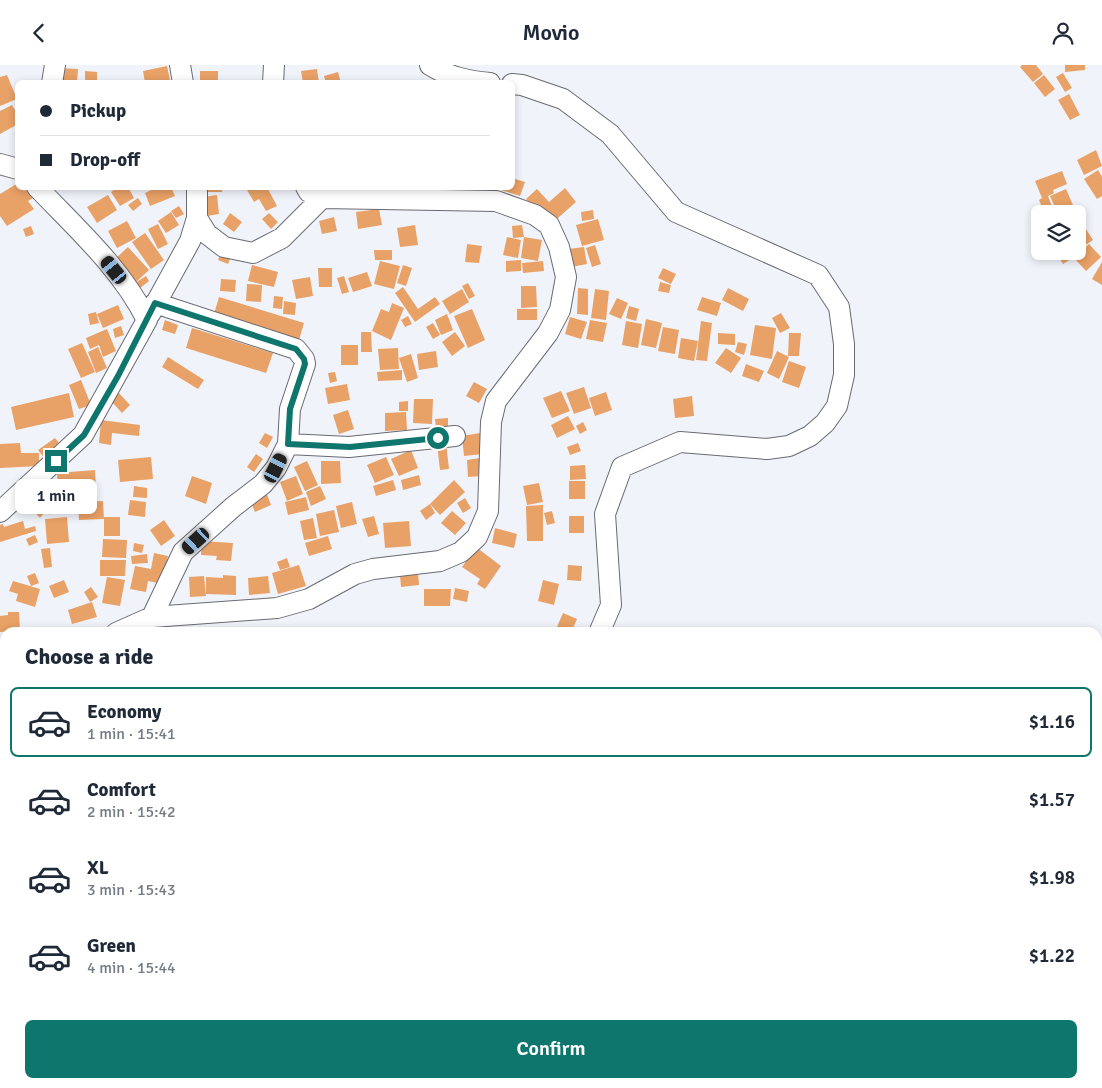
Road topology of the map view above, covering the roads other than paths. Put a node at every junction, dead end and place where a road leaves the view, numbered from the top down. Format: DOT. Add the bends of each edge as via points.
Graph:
graph roads {
  1 [pos="55,65"];
  2 [pos="180,65"];
  3 [pos="274,65"];
  4 [pos="430,65"];
  5 [pos="52,80"];
  6 [pos="182,80"];
  7 [pos="273,80"];
  8 [pos="466,80"];
  9 [pos="515,84"];
  10 [pos="0,164"];
  11 [pos="15,168"];
  12 [pos="40,190"];
  13 [pos="197,190"];
  14 [pos="314,193"];
  15 [pos="197,218"];
  16 [pos="151,311"];
  17 [pos="455,436"];
  18 [pos="288,444"];
  19 [pos="0,513"];
  20 [pos="152,617"];
  21 [pos="130,627"];
  22 [pos="602,627"];
  1 -- 5 [label="street"];
  2 -- 6 [label="street"];
  3 -- 7 [label="street"];
  4 -- 8 [label="street" via="444,74"];
  9 -- 22 [label="street" via="563,99 610,134 676,212 818,275 839,307 844,375 837,406 810,436 789,446 767,449 680,442 622,467 605,513 611,605"];
  10 -- 11 [label="street"];
  12 -- 16 [label="street"];
  13 -- 15 [label="street"];
  14 -- 15 [label="street" via="282,238 253,253 224,247 207,234"];
  14 -- 20 [label="street" via="496,201 535,215 549,225 559,247 566,277 560,310 548,333 496,401 491,422 488,511 477,537 461,552 440,561 355,574 309,599 277,608"];
  15 -- 16 [label="street" via="190,241"];
  16 -- 18 [label="street" via="296,349 301,353 305,364 290,409"];
  16 -- 19 [label="street" via="84,435"];
  17 -- 18 [label="street" via="350,447"];
  18 -- 20 [label="street" via="276,468 263,484 183,552"];
  20 -- 21 [label="street"];
}
